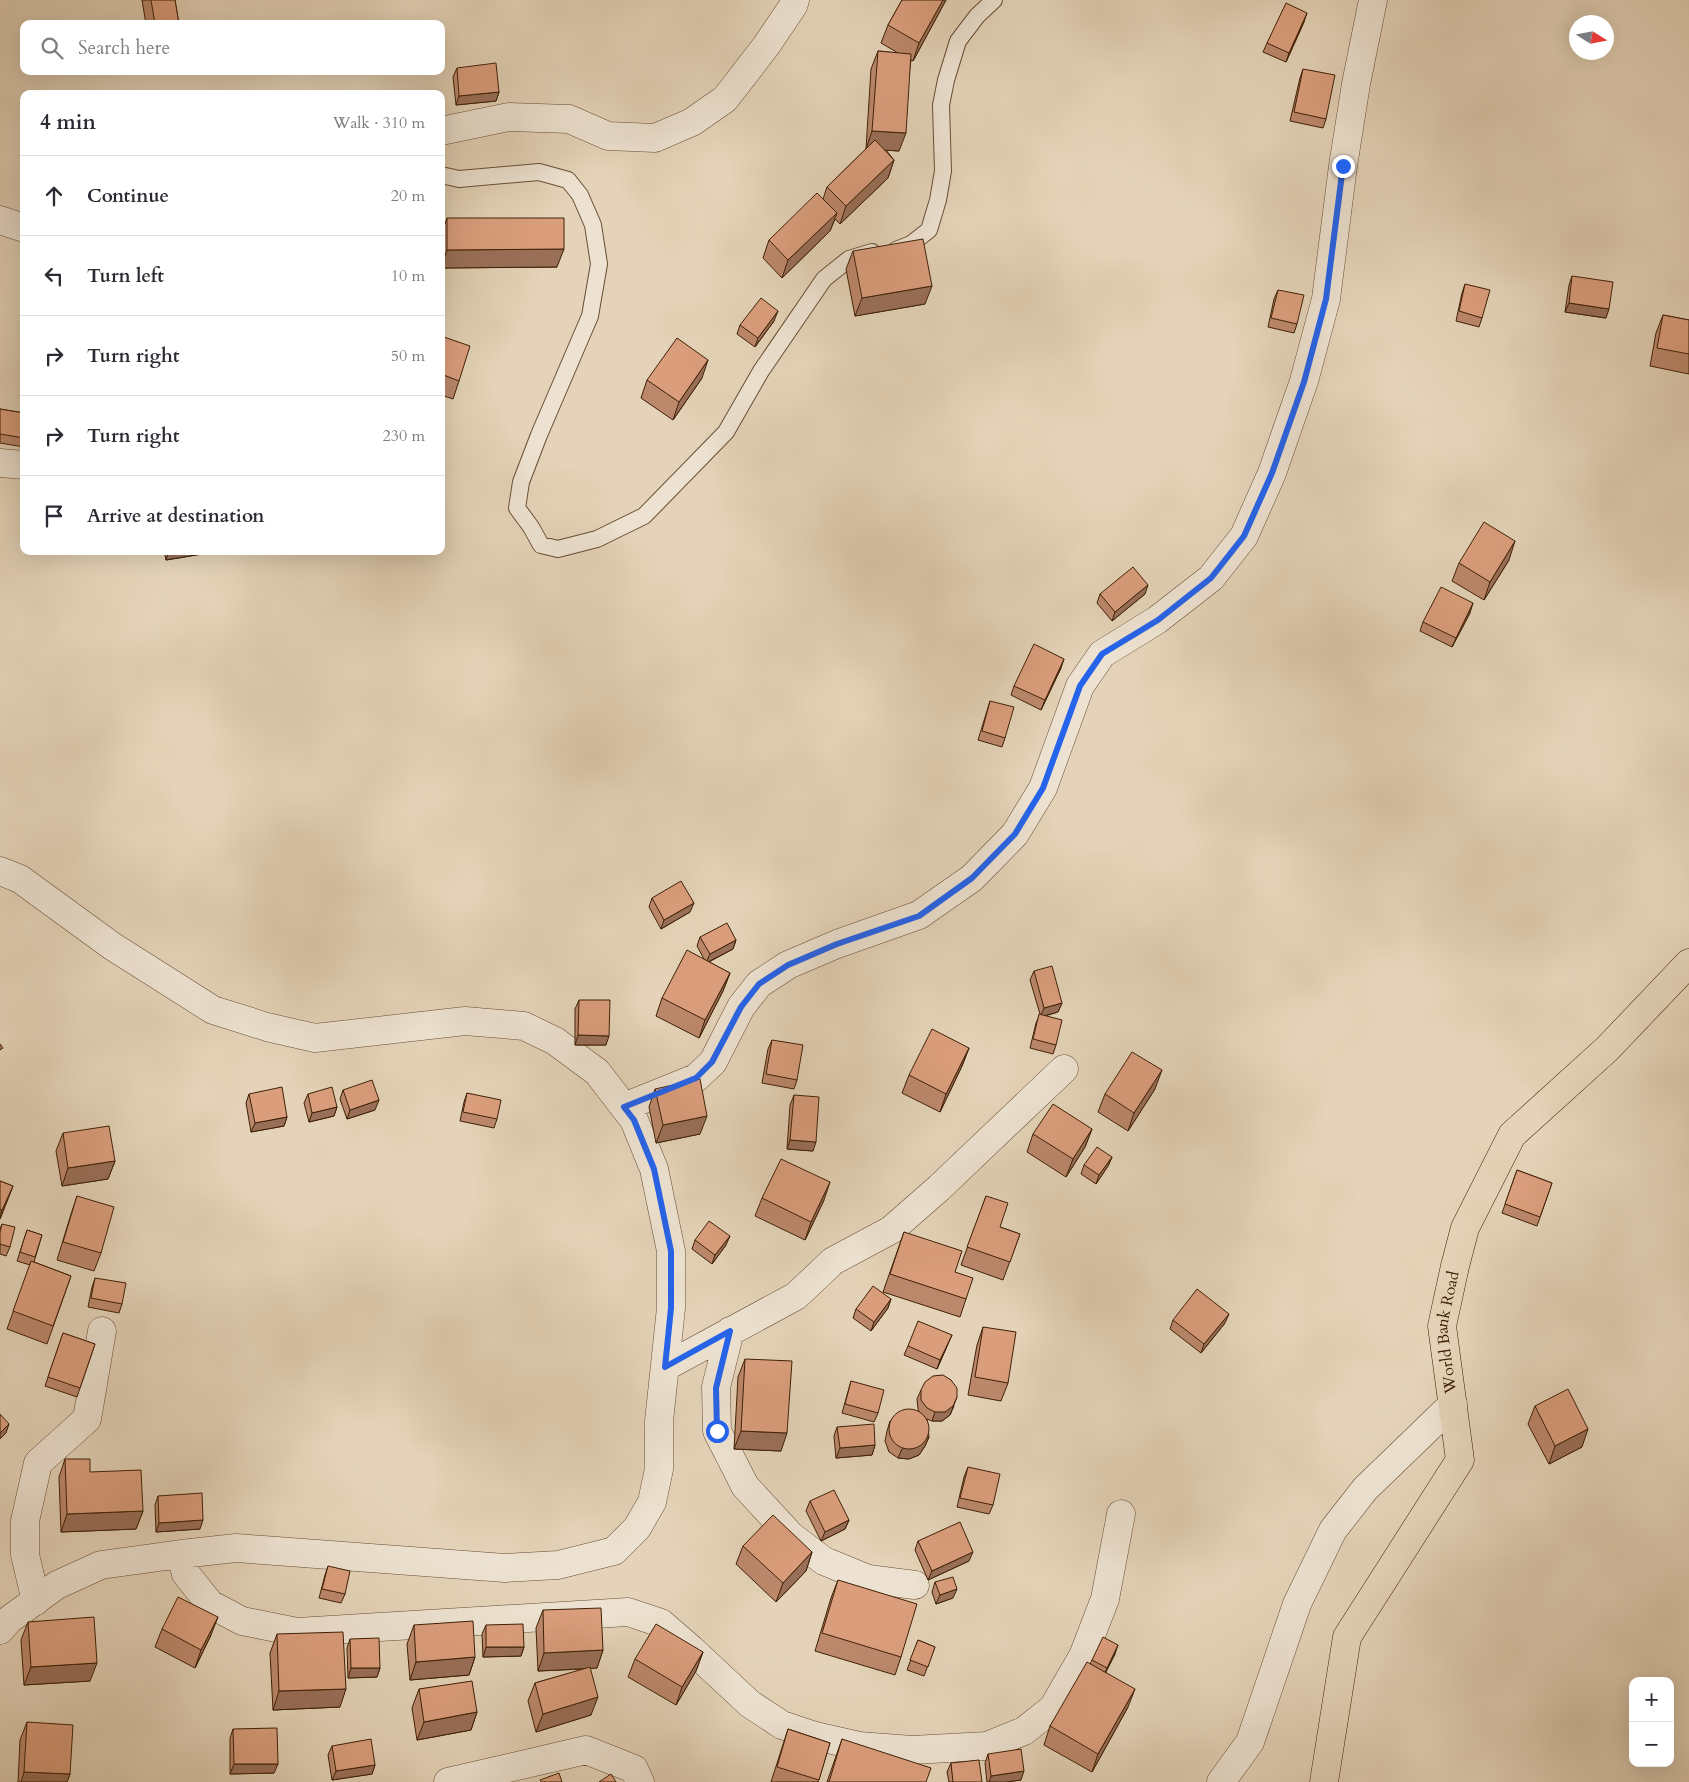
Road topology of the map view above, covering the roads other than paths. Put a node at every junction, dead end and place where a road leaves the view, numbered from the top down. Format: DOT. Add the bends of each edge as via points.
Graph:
graph roads {
  1 [pos="795,0"];
  2 [pos="994,0"];
  3 [pos="1373,0"];
  4 [pos="445,130"];
  5 [pos="445,176"];
  6 [pos="0,220"];
  7 [pos="20,227"];
  8 [pos="0,463"];
  9 [pos="20,465"];
  10 [pos="0,871"];
  11 [pos="1689,963"];
  12 [pos="1064,1069"];
  13 [pos="624,1107"];
  14 [pos="102,1330"];
  15 [pos="730,1331"];
  16 [pos="665,1367"];
  17 [pos="1453,1404"];
  18 [pos="1121,1514"];
  19 [pos="181,1554"];
  20 [pos="915,1585"];
  21 [pos="36,1601"];
  22 [pos="0,1630"];
  23 [pos="448,1782"];
  24 [pos="640,1782"];
  25 [pos="1221,1782"];
  26 [pos="1324,1782"];
  1 -- 4 [label="street" via="766,46 725,99 692,122 655,138 608,136 569,119 509,117"];
  2 -- 5 [label="lane" via="958,41 946,80 941,104 943,171 929,230 911,244 893,251 871,252 849,259 824,279 761,371 726,432 644,516 596,538 558,549 542,545 517,508 521,482 590,316 599,264 593,225 580,195 568,180 539,172 459,179"];
  3 -- 13 [label="street" via="1345,157 1326,299 1298,400 1272,473 1244,536 1211,578 1158,620 1102,654 1080,686 1043,788 1015,834 972,878 919,916 837,944 788,965 759,984 741,1007 712,1062 696,1078"];
  6 -- 7 [label="street"];
  8 -- 9 [label="street"];
  10 -- 13 [label="street" via="20,879 112,946 213,1010 315,1038 465,1021 524,1026 554,1041 597,1072"];
  11 -- 17 [label="main road, World Bank Road" via="1607,1049 1512,1135 1465,1228 1455,1266 1442,1326"];
  12 -- 15 [label="street" via="891,1230 833,1261 796,1296"];
  13 -- 16 [label="street" via="634,1120 654,1169 671,1251 671,1308"];
  14 -- 21 [label="street" via="87,1418 38,1463 25,1521 26,1555"];
  15 -- 16 [label="street"];
  15 -- 20 [label="street" via="716,1388 717,1431 745,1486 791,1536 824,1561 868,1578"];
  16 -- 19 [label="street" via="659,1421 660,1469 652,1502 636,1528 614,1551 558,1565 505,1568 236,1548"];
  17 -- 25 [label="street" via="1365,1489 1333,1530 1297,1604 1250,1742"];
  17 -- 26 [label="main road, World Bank Road" via="1460,1460 1347,1637"];
  18 -- 19 [label="street" via="1104,1599 1083,1656 1053,1708 1024,1731 987,1746 922,1750 859,1746 782,1724 750,1704 661,1624 628,1612 297,1632 242,1621 210,1604 186,1574"];
  19 -- 21 [label="street" via="101,1565"];
  21 -- 22 [label="street"];
  23 -- 24 [label="street" via="586,1750 634,1769"];
}
